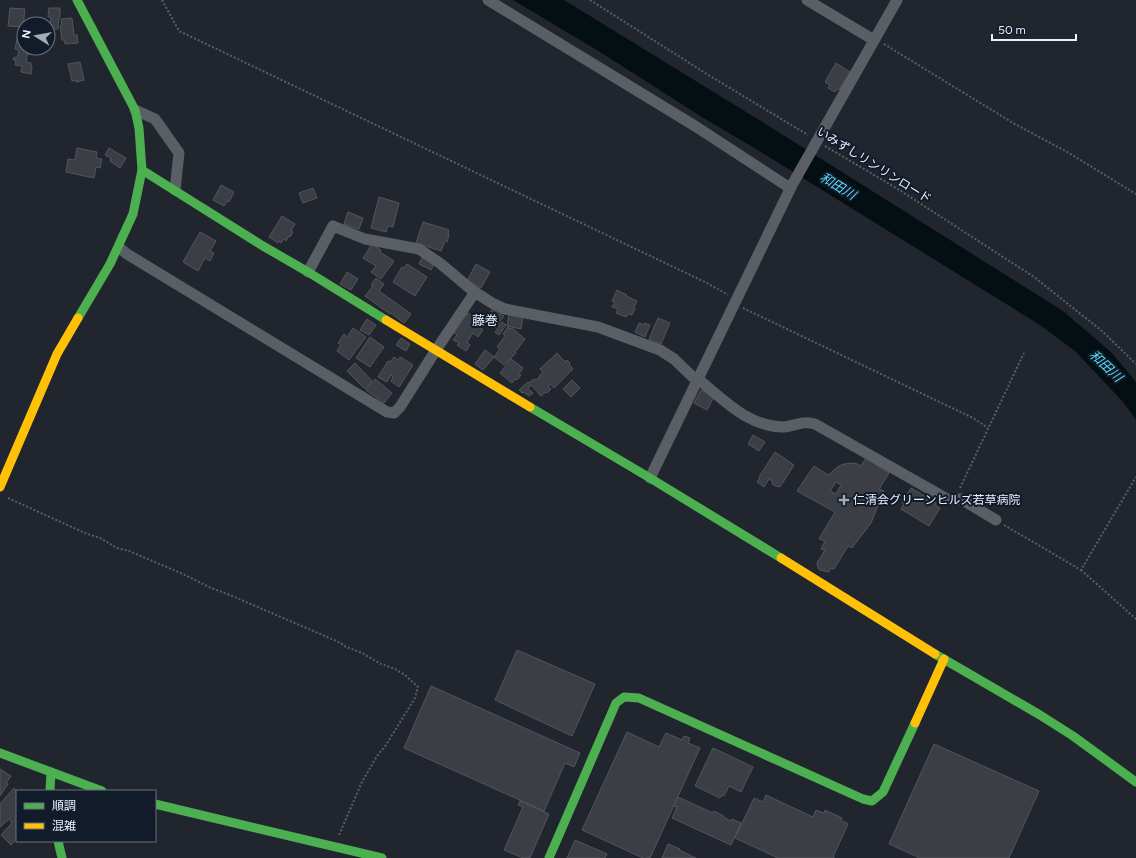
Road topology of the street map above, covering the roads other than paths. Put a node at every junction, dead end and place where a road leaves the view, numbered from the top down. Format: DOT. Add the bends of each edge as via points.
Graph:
graph roads {
  1 [pos="78,0"];
  2 [pos="488,0"];
  3 [pos="807,0"];
  4 [pos="897,0"];
  5 [pos="875,39"];
  6 [pos="134,110"];
  7 [pos="142,170"];
  8 [pos="791,187"];
  9 [pos="174,190"];
  10 [pos="121,249"];
  11 [pos="308,272"];
  12 [pos="475,292"];
  13 [pos="436,350"];
  14 [pos="697,380"];
  15 [pos="650,478"];
  16 [pos="0,487"];
  17 [pos="996,520"];
  18 [pos="944,659"];
  19 [pos="0,753"];
  20 [pos="51,772"];
  21 [pos="1136,782"];
  22 [pos="50,790"];
  23 [pos="99,790"];
  24 [pos="156,804"];
  25 [pos="58,842"];
  26 [pos="62,858"];
  27 [pos="382,858"];
  28 [pos="549,858"];
  1 -- 6 [label="street"];
  2 -- 8 [label="street"];
  3 -- 5 [label="street"];
  4 -- 5 [label="street"];
  5 -- 8 [label="street"];
  6 -- 7 [label="street" via="139,128"];
  6 -- 9 [label="street" via="155,119 179,153"];
  7 -- 9 [label="street"];
  7 -- 16 [label="street" via="133,214 110,264 57,354"];
  8 -- 14 [label="street"];
  9 -- 11 [label="street"];
  10 -- 13 [label="street" via="387,412 394,413 400,407"];
  11 -- 12 [label="street" via="332,226 365,239 419,249"];
  11 -- 13 [label="street"];
  12 -- 13 [label="street"];
  12 -- 14 [label="street" via="505,309 598,327 660,350"];
  13 -- 15 [label="street"];
  14 -- 15 [label="street"];
  14 -- 17 [label="street" via="748,419 782,427 815,424 949,500 961,499"];
  15 -- 18 [label="street"];
  18 -- 21 [label="street" via="1073,736"];
  18 -- 28 [label="street" via="883,792 872,801 639,698 624,696 616,703"];
  19 -- 20 [label="street"];
  20 -- 22 [label="street"];
  20 -- 23 [label="street"];
  24 -- 27 [label="street"];
  25 -- 26 [label="street"];
}
